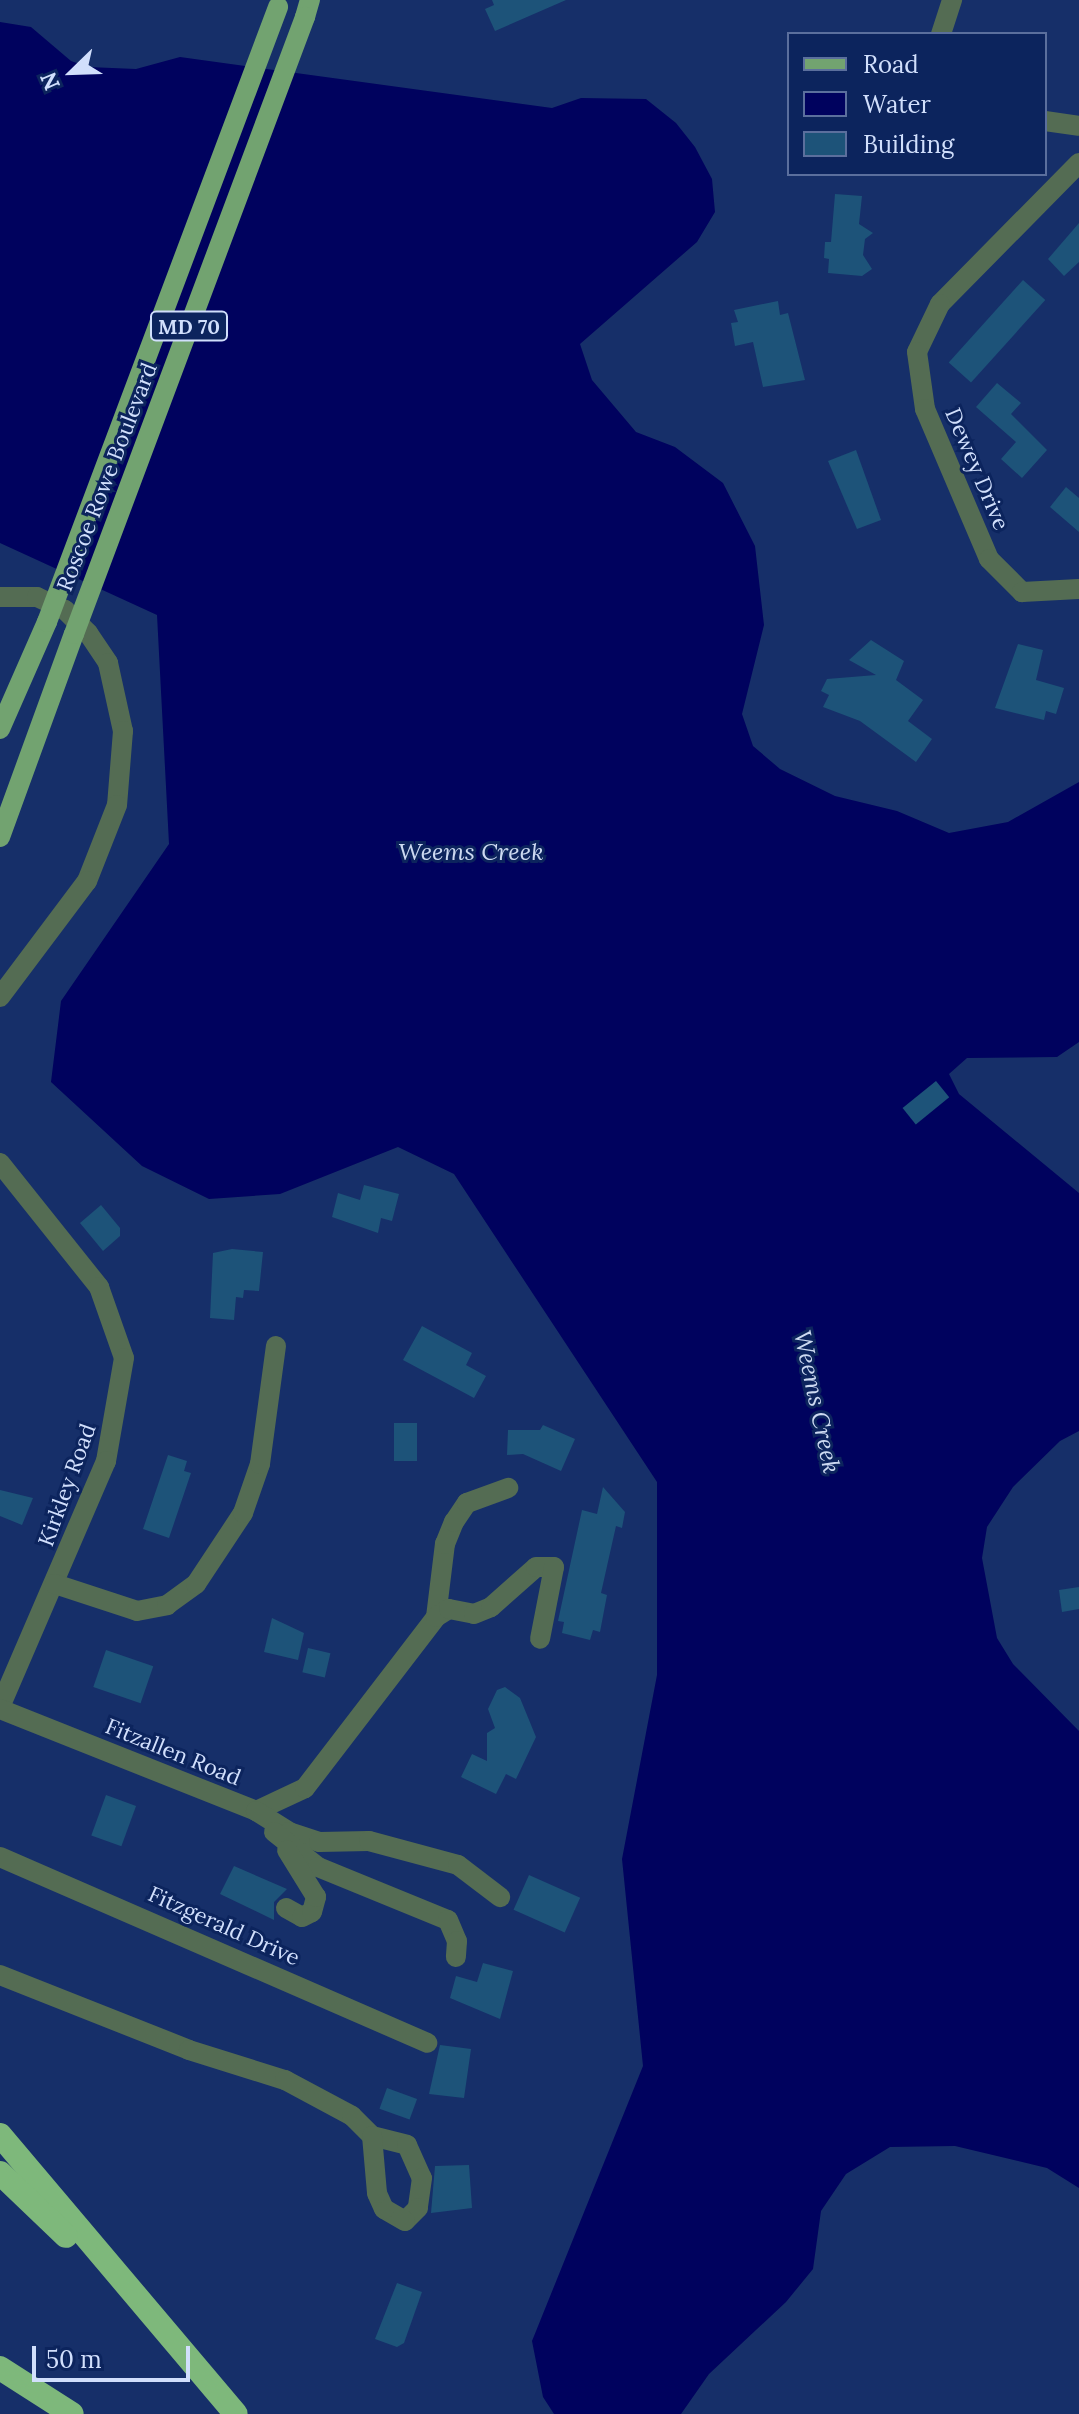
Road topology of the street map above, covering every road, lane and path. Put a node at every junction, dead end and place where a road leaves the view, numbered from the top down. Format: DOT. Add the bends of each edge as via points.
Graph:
graph roads {
  1 [pos="952,0"];
  2 [pos="279,3"];
  3 [pos="308,9"];
  4 [pos="942,32"];
  5 [pos="1047,121"];
  6 [pos="1079,126"];
  7 [pos="1079,163"];
  8 [pos="1079,589"];
  9 [pos="0,597"];
  10 [pos="0,729"];
  11 [pos="0,837"];
  12 [pos="0,997"];
  13 [pos="0,1163"];
  14 [pos="276,1346"];
  15 [pos="508,1488"];
  16 [pos="55,1584"];
  17 [pos="436,1617"];
  18 [pos="540,1639"];
  19 [pos="5,1679"];
  20 [pos="0,1708"];
  21 [pos="256,1811"];
  22 [pos="277,1836"];
  23 [pos="0,1857"];
  24 [pos="500,1897"];
  25 [pos="286,1908"];
  26 [pos="456,1957"];
  27 [pos="0,1975"];
  28 [pos="427,2043"];
  29 [pos="0,2135"];
  30 [pos="372,2136"];
  31 [pos="0,2173"];
  32 [pos="177,2349"];
  33 [pos="0,2368"];
  34 [pos="72,2414"];
  35 [pos="236,2414"];
  1 -- 4 [label="street"];
  2 -- 10 [label="main road, Roscoe Rowe Boulevard / MD 70, bridge" via="47,622"];
  3 -- 11 [label="main road, Roscoe Rowe Boulevard / MD 70, bridge"];
  5 -- 6 [label="street"];
  7 -- 8 [label="street, Dewey Drive" via="940,304 917,352 925,409 989,559 1022,592"];
  9 -- 12 [label="street" via="37,597 65,610 88,633 108,663 123,731 117,805 87,881"];
  13 -- 16 [label="street, Kirkley Road" via="99,1287 124,1358 106,1461"];
  14 -- 16 [label="street" via="260,1464 243,1513 196,1584 167,1605 137,1611"];
  15 -- 17 [label="street" via="467,1503 454,1522 445,1544"];
  16 -- 19 [label="street, Kirkley Road"];
  17 -- 18 [label="street" via="449,1609 474,1614 491,1607 536,1567 554,1567"];
  17 -- 21 [label="street, Fitzallen Road" via="305,1788"];
  19 -- 20 [label="street, Kirkley Road"];
  20 -- 21 [label="street, Fitzallen Road"];
  21 -- 22 [label="street"];
  21 -- 24 [label="street" via="289,1832 319,1842 369,1841 458,1865"];
  22 -- 25 [label="street" via="316,1897 312,1912 302,1917"];
  22 -- 26 [label="street" via="318,1867 448,1920 457,1941"];
  23 -- 28 [label="street, Fitzgerald Drive"];
  27 -- 30 [label="street" via="189,2050 318,2094"];
  29 -- 32 [label="highway"];
  31 -- 32 [label="highway"];
  32 -- 35 [label="highway"];
  33 -- 34 [label="highway"];
}
